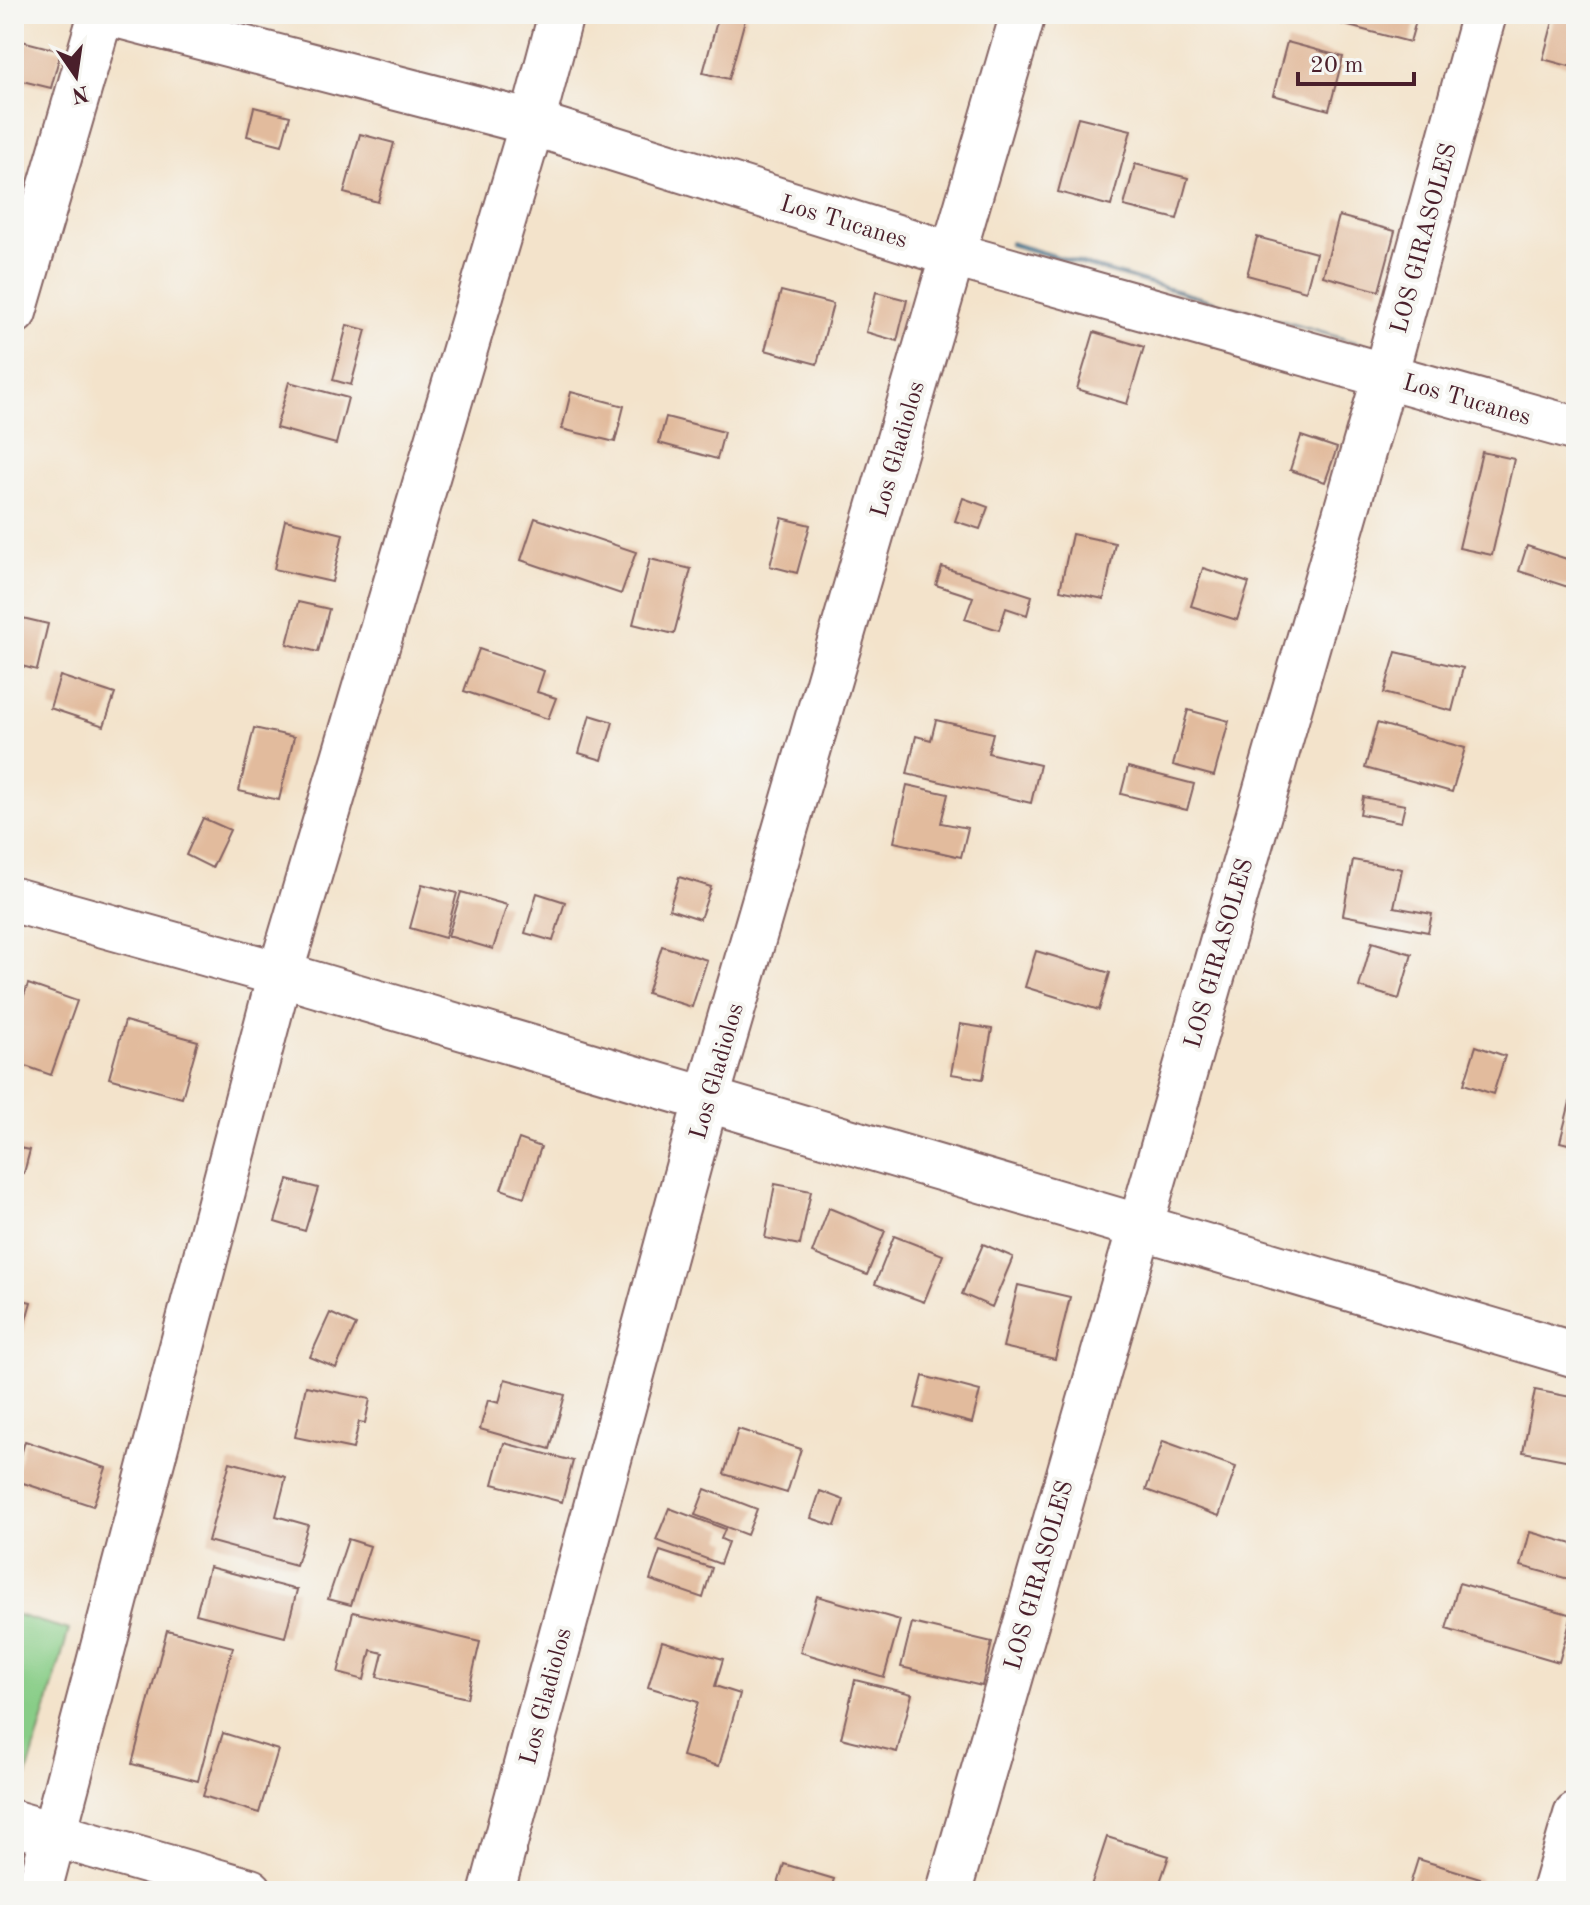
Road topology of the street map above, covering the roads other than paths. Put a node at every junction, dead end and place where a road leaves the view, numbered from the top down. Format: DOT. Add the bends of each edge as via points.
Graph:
graph roads {
  1 [pos="101,14"];
  2 [pos="112,14"];
  3 [pos="561,14"];
  4 [pos="1023,14"];
  5 [pos="1484,14"];
  6 [pos="532,123"];
  7 [pos="954,255"];
  8 [pos="14,312"];
  9 [pos="1385,376"];
  10 [pos="1576,429"];
  11 [pos="14,900"];
  12 [pos="280,974"];
  13 [pos="706,1101"];
  14 [pos="1138,1225"];
  15 [pos="1576,1355"];
  16 [pos="1576,1815"];
  17 [pos="34,1829"];
  18 [pos="39,1891"];
  19 [pos="250,1891"];
  20 [pos="492,1891"];
  21 [pos="949,1891"];
  22 [pos="1554,1891"];
  1 -- 8 [label="street"];
  2 -- 6 [label="street, Los Tucanes"];
  3 -- 6 [label="street"];
  4 -- 7 [label="street"];
  5 -- 9 [label="street, LOS GIRASOLES"];
  6 -- 7 [label="street, Los Tucanes"];
  6 -- 12 [label="street"];
  7 -- 9 [label="street, Los Tucanes"];
  7 -- 13 [label="street, Los Gladiolos"];
  9 -- 10 [label="street, Los Tucanes"];
  9 -- 14 [label="street, LOS GIRASOLES"];
  11 -- 12 [label="street"];
  12 -- 13 [label="street"];
  12 -- 17 [label="street"];
  13 -- 14 [label="street"];
  13 -- 20 [label="street, Los Gladiolos"];
  14 -- 15 [label="street"];
  14 -- 21 [label="street, LOS GIRASOLES"];
  16 -- 22 [label="street"];
  17 -- 18 [label="street"];
  17 -- 19 [label="street"];
}
